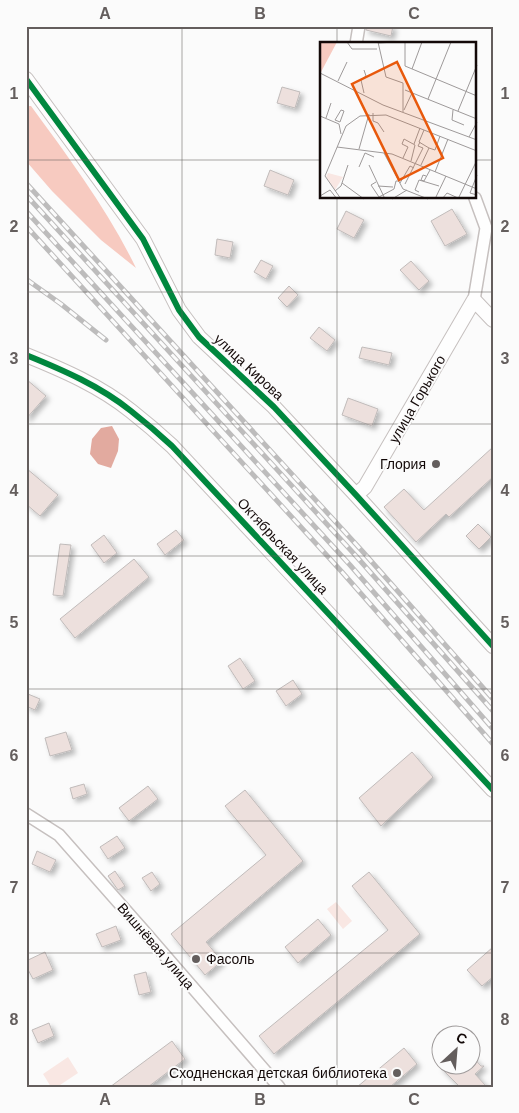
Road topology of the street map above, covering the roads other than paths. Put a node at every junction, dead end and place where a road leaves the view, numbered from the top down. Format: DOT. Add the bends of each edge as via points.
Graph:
graph roads {
  1 [pos="358,26"];
  2 [pos="356,42"];
  3 [pos="26,79"];
  4 [pos="475,199"];
  5 [pos="474,300"];
  6 [pos="493,320"];
  7 [pos="26,355"];
  8 [pos="356,496"];
  9 [pos="493,646"];
  10 [pos="493,790"];
  11 [pos="26,814"];
  12 [pos="279,1087"];
  1 -- 2 [label="street"];
  3 -- 8 [label="street, улица Кирова" via="143,239 178,310 199,337 274,407"];
  4 -- 5 [label="street, улица Горького" via="486,228"];
  5 -- 6 [label="street"];
  5 -- 8 [label="street, улица Горького" via="365,487"];
  7 -- 10 [label="street, Октябрьская улица" via="92,385 130,410 172,446"];
  8 -- 9 [label="street, улица Кирова"];
  11 -- 12 [label="street, Вишнёвая улица" via="59,835"];
}
